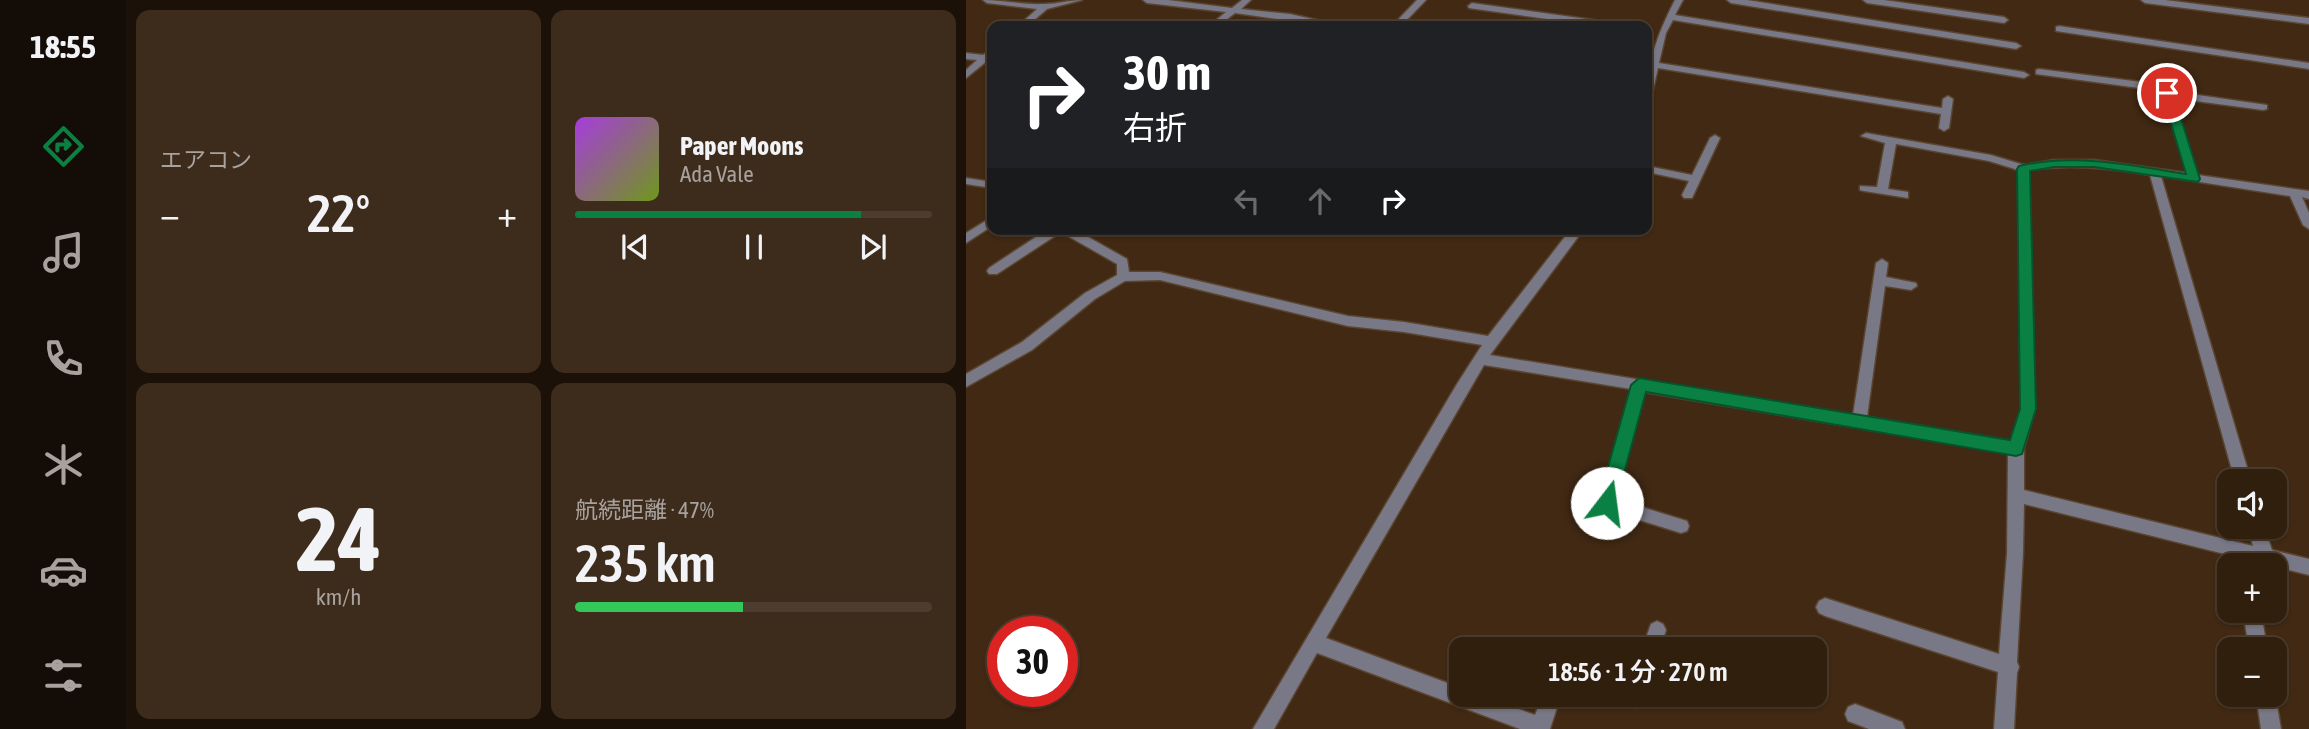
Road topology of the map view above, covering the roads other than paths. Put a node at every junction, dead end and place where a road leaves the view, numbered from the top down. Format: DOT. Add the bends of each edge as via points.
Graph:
graph roads {
  1 [pos="987,0"];
  2 [pos="1078,0"];
  3 [pos="1147,0"];
  4 [pos="1247,0"];
  5 [pos="1422,0"];
  6 [pos="1679,0"];
  7 [pos="1731,0"];
  8 [pos="1867,0"];
  9 [pos="2145,0"];
  10 [pos="1474,3"];
  11 [pos="1044,7"];
  12 [pos="1233,11"];
  13 [pos="1465,15"];
  14 [pos="1669,17"];
  15 [pos="2005,20"];
  16 [pos="1028,21"];
  17 [pos="1220,21"];
  18 [pos="1312,21"];
  19 [pos="1401,21"];
  20 [pos="1584,21"];
  21 [pos="2309,21"];
  22 [pos="2059,29"];
  23 [pos="2017,46"];
  24 [pos="966,57"];
  25 [pos="987,57"];
  26 [pos="987,59"];
  27 [pos="1654,65"];
  28 [pos="2309,66"];
  29 [pos="1652,72"];
  30 [pos="2039,72"];
  31 [pos="966,75"];
  32 [pos="2024,75"];
  33 [pos="2167,93"];
  34 [pos="1948,99"];
  35 [pos="2263,107"];
  36 [pos="1946,111"];
  37 [pos="1944,128"];
  38 [pos="1866,136"];
  39 [pos="1715,138"];
  40 [pos="1891,141"];
  41 [pos="2023,169"];
  42 [pos="1652,170"];
  43 [pos="2155,174"];
  44 [pos="1696,178"];
  45 [pos="2194,179"];
  46 [pos="966,180"];
  47 [pos="987,184"];
  48 [pos="1864,188"];
  49 [pos="1882,191"];
  50 [pos="2302,194"];
  51 [pos="1688,195"];
  52 [pos="1904,195"];
  53 [pos="987,224"];
  54 [pos="2309,225"];
  55 [pos="1049,235"];
  56 [pos="1078,235"];
  57 [pos="1573,235"];
  58 [pos="966,239"];
  59 [pos="1882,263"];
  60 [pos="993,271"];
  61 [pos="1123,277"];
  62 [pos="1880,280"];
  63 [pos="1911,286"];
  64 [pos="1492,342"];
  65 [pos="1482,359"];
  66 [pos="966,381"];
  67 [pos="1639,385"];
  68 [pos="1859,421"];
  69 [pos="2016,449"];
  70 [pos="2240,469"];
  71 [pos="2018,496"];
  72 [pos="1681,526"];
  73 [pos="2226,553"];
  74 [pos="2287,562"];
  75 [pos="2309,567"];
  76 [pos="1825,607"];
  77 [pos="1657,630"];
  78 [pos="1655,637"];
  79 [pos="1315,643"];
  80 [pos="2010,667"];
  81 [pos="1548,707"];
  82 [pos="2268,707"];
  83 [pos="1855,713"];
  84 [pos="1541,728"];
  85 [pos="1263,729"];
  86 [pos="1895,729"];
  87 [pos="2004,729"];
  88 [pos="2271,729"];
  1 -- 11 [label="street"];
  2 -- 11 [label="street"];
  3 -- 12 [label="street"];
  4 -- 12 [label="street"];
  5 -- 19 [label="street"];
  6 -- 14 [label="street"];
  7 -- 23 [label="street"];
  8 -- 15 [label="street"];
  9 -- 21 [label="street"];
  10 -- 13 [label="street"];
  10 -- 20 [label="street"];
  11 -- 16 [label="street"];
  12 -- 17 [label="street"];
  12 -- 18 [label="street"];
  14 -- 27 [label="street" via="1658,32"];
  14 -- 32 [label="street"];
  22 -- 28 [label="street"];
  24 -- 25 [label="street"];
  26 -- 31 [label="street"];
  27 -- 29 [label="street"];
  27 -- 36 [label="street"];
  30 -- 33 [label="street" via="2078,72 2157,87"];
  33 -- 35 [label="street"];
  33 -- 45 [label="street"];
  34 -- 36 [label="street"];
  36 -- 37 [label="street"];
  38 -- 40 [label="street"];
  39 -- 44 [label="street"];
  40 -- 41 [label="street" via="1991,158"];
  40 -- 49 [label="street"];
  41 -- 43 [label="street" via="2094,163"];
  41 -- 69 [label="street" via="2028,409"];
  42 -- 44 [label="street"];
  43 -- 45 [label="street"];
  43 -- 70 [label="street"];
  44 -- 51 [label="street"];
  45 -- 50 [label="street"];
  46 -- 47 [label="street"];
  48 -- 49 [label="street"];
  49 -- 52 [label="street"];
  50 -- 54 [label="street"];
  53 -- 58 [label="street"];
  55 -- 60 [label="street"];
  56 -- 61 [label="street" via="1123,262"];
  57 -- 64 [label="street"];
  59 -- 62 [label="street"];
  61 -- 64 [label="street" via="1160,276 1348,321"];
  61 -- 66 [label="street" via="1090,296 1027,345"];
  62 -- 63 [label="street"];
  62 -- 68 [label="street"];
  64 -- 65 [label="street"];
  65 -- 67 [label="street"];
  65 -- 79 [label="street"];
  67 -- 68 [label="street"];
  67 -- 72 [label="street" via="1607,503"];
  68 -- 69 [label="street"];
  69 -- 71 [label="street"];
  71 -- 73 [label="street"];
  71 -- 80 [label="street"];
  74 -- 75 [label="street"];
  76 -- 80 [label="street"];
  77 -- 78 [label="street"];
  79 -- 84 [label="street"];
  79 -- 85 [label="street"];
  80 -- 87 [label="street"];
  81 -- 84 [label="street"];
  82 -- 88 [label="street"];
  83 -- 86 [label="street"];
}
